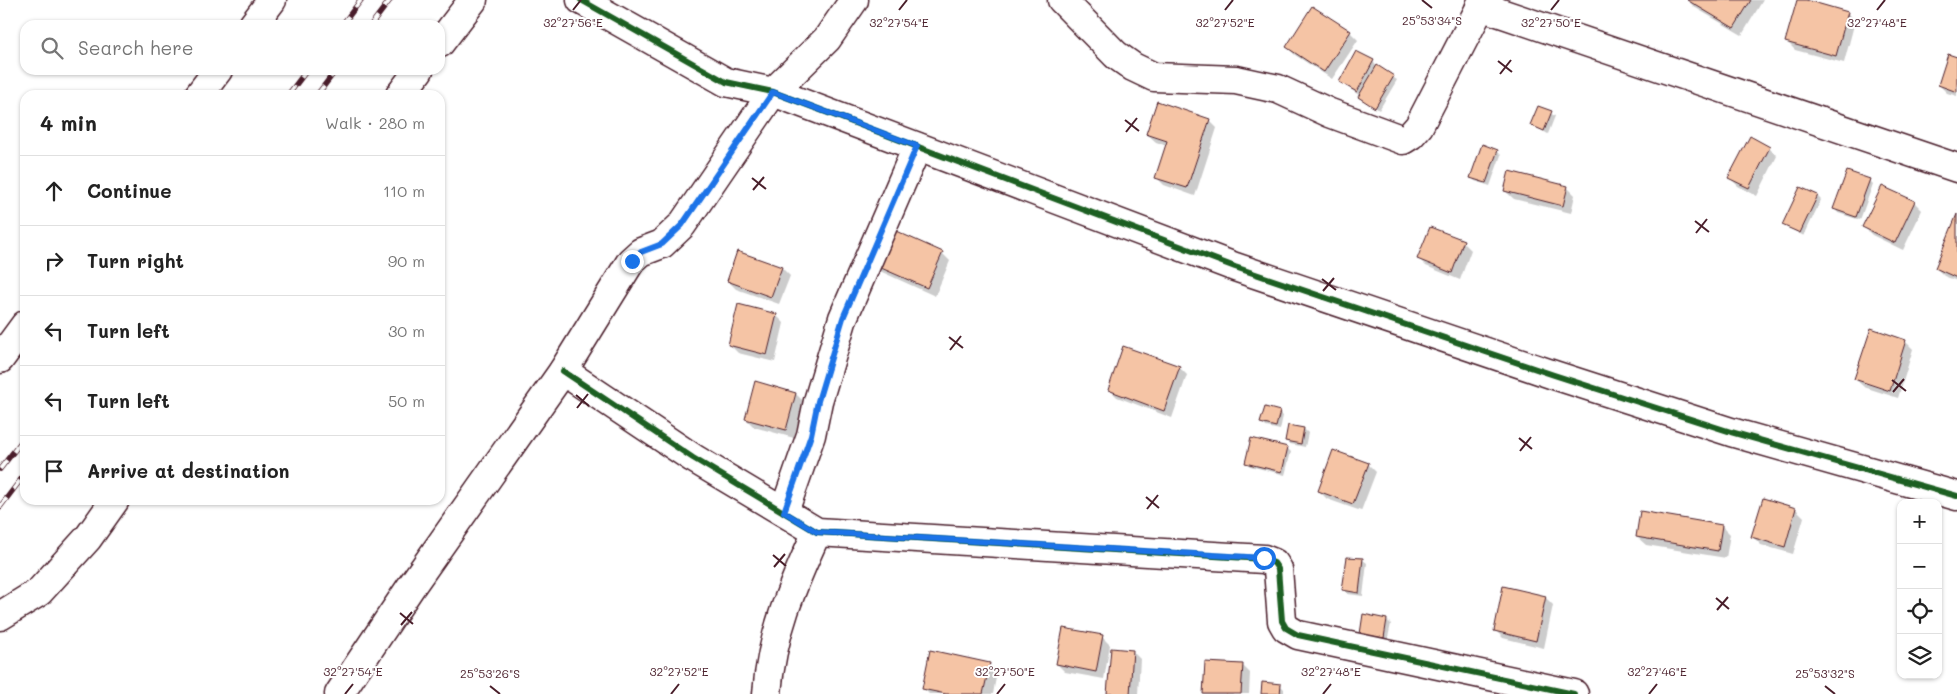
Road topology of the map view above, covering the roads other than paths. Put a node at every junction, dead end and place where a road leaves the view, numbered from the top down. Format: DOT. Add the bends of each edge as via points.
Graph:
graph roads {
  1 [pos="272,0"];
  2 [pos="473,0"];
  3 [pos="581,0"];
  4 [pos="854,0"];
  5 [pos="1062,0"];
  6 [pos="1482,3"];
  7 [pos="257,20"];
  8 [pos="445,36"];
  9 [pos="214,75"];
  10 [pos="415,75"];
  11 [pos="203,90"];
  12 [pos="404,90"];
  13 [pos="773,92"];
  14 [pos="917,146"];
  15 [pos="1957,168"];
  16 [pos="20,332"];
  17 [pos="0,359"];
  18 [pos="563,371"];
  19 [pos="1957,496"];
  20 [pos="111,505"];
  21 [pos="784,512"];
  22 [pos="817,532"];
  23 [pos="0,616"];
  24 [pos="339,694"];
  25 [pos="767,694"];
  26 [pos="1574,694"];
  1 -- 7 [label="street"];
  2 -- 8 [label="street"];
  3 -- 13 [label="street" via="726,82"];
  4 -- 13 [label="street" via="827,39"];
  5 -- 6 [label="street" via="1116,55 1154,77 1236,80 1278,90 1403,140 1419,126"];
  6 -- 15 [label="street"];
  9 -- 11 [label="street"];
  10 -- 12 [label="street"];
  13 -- 14 [label="street"];
  13 -- 18 [label="street" via="682,225 662,244 641,252 632,261"];
  14 -- 19 [label="street" via="1235,267 1554,375 1731,432"];
  14 -- 21 [label="street" via="843,318 811,435"];
  16 -- 17 [label="street"];
  18 -- 21 [label="street" via="693,458"];
  18 -- 24 [label="street"];
  20 -- 23 [label="street" via="88,538 39,592"];
  21 -- 22 [label="street"];
  22 -- 25 [label="street" via="781,616"];
  22 -- 26 [label="street" via="1264,558 1278,569 1282,621 1286,628 1298,635"];
}
